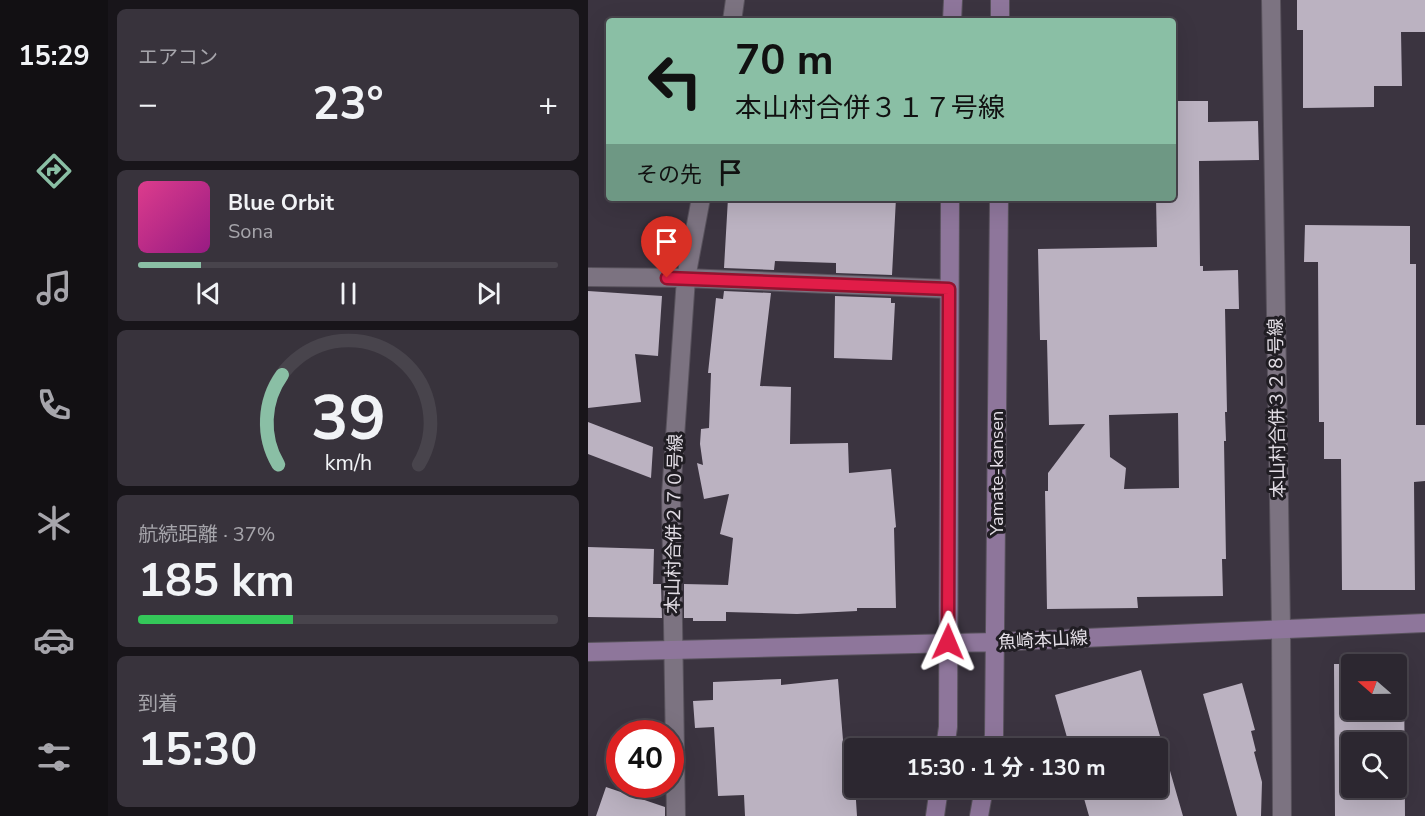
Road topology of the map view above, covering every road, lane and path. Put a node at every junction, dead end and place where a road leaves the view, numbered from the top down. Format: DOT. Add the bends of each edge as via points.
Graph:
graph roads {
  1 [pos="735,0"];
  2 [pos="953,0"];
  3 [pos="1000,0"];
  4 [pos="1270,0"];
  5 [pos="732,18"];
  6 [pos="952,18"];
  7 [pos="1000,18"];
  8 [pos="700,201"];
  9 [pos="950,201"];
  10 [pos="999,201"];
  11 [pos="588,277"];
  12 [pos="687,278"];
  13 [pos="949,289"];
  14 [pos="1425,623"];
  15 [pos="1281,628"];
  16 [pos="948,642"];
  17 [pos="996,642"];
  18 [pos="673,651"];
  19 [pos="588,652"];
  20 [pos="946,738"];
  21 [pos="994,738"];
  22 [pos="937,798"];
  23 [pos="982,798"];
  24 [pos="676,816"];
  25 [pos="934,816"];
  26 [pos="979,816"];
  27 [pos="1282,816"];
  1 -- 5 [label="street"];
  2 -- 6 [label="street"];
  3 -- 7 [label="street"];
  4 -- 15 [label="street, 本山村合併３２８号線"];
  8 -- 12 [label="street, 本山村合併２７０号線"];
  9 -- 13 [label="street"];
  10 -- 17 [label="street, Yamate-kansen"];
  11 -- 12 [label="street"];
  12 -- 13 [label="street"];
  12 -- 18 [label="street, 本山村合併２７０号線" via="671,495"];
  13 -- 16 [label="street"];
  14 -- 15 [label="street, 魚崎本山線"];
  15 -- 17 [label="street, 魚崎本山線"];
  15 -- 27 [label="street, 本山村合併３２８号線"];
  16 -- 17 [label="street, 魚崎本山線"];
  16 -- 18 [label="street, 魚崎本山線"];
  16 -- 20 [label="street"];
  17 -- 21 [label="street, Yamate-kansen"];
  18 -- 19 [label="street, 魚崎本山線"];
  18 -- 24 [label="street, 本山村合併２７０号線"];
  22 -- 25 [label="street"];
  23 -- 26 [label="street"];
}
